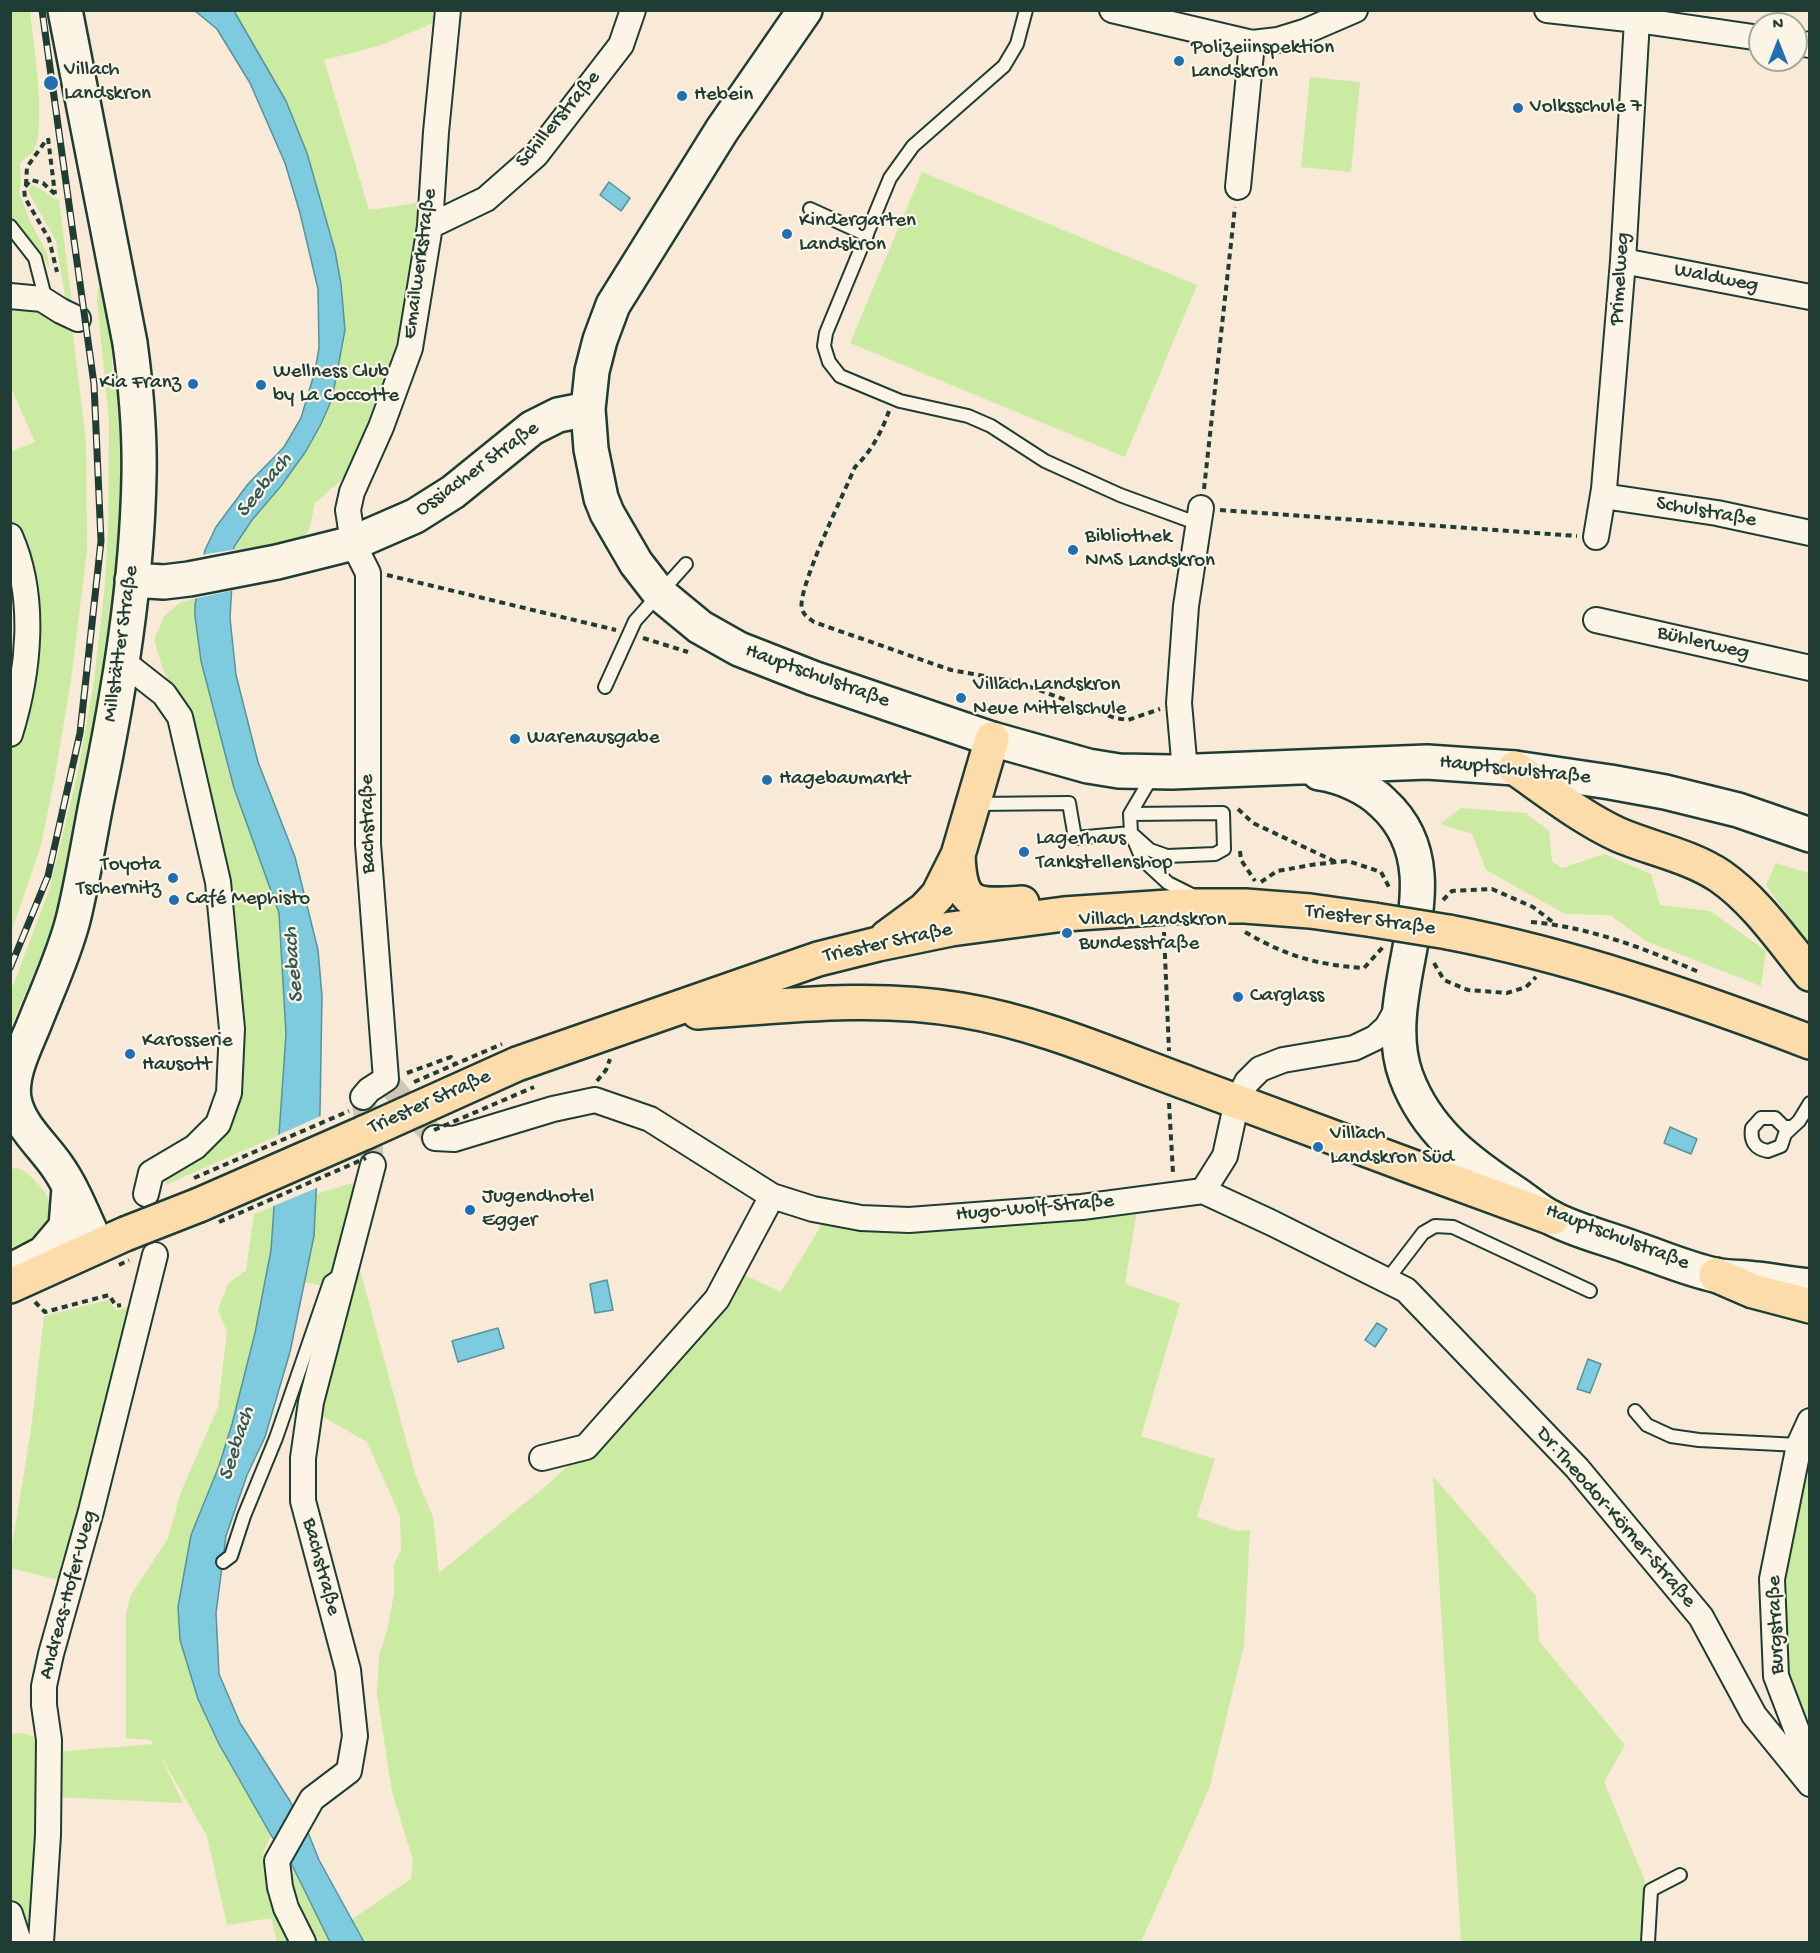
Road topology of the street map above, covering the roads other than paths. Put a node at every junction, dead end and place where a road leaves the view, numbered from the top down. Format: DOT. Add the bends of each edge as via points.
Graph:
graph roads {
  1 [pos="65,10"];
  2 [pos="448,10"];
  3 [pos="633,10"];
  4 [pos="1026,10"];
  5 [pos="1112,10"];
  6 [pos="1355,10"];
  7 [pos="1547,10"];
  8 [pos="798,13"];
  9 [pos="1637,20"];
  10 [pos="1748,36"];
  11 [pos="1252,43"];
  12 [pos="1238,187"];
  13 [pos="810,209"];
  14 [pos="10,226"];
  15 [pos="430,226"];
  16 [pos="867,236"];
  17 [pos="1623,261"];
  18 [pos="10,296"];
  19 [pos="1809,297"];
  20 [pos="42,299"];
  21 [pos="78,319"];
  22 [pos="588,409"];
  23 [pos="1603,496"];
  24 [pos="1200,516"];
  25 [pos="1809,533"];
  26 [pos="10,536"];
  27 [pos="1596,537"];
  28 [pos="353,543"];
  29 [pos="686,564"];
  30 [pos="132,580"];
  31 [pos="660,594"];
  32 [pos="1596,620"];
  33 [pos="122,661"];
  34 [pos="1809,668"];
  35 [pos="605,687"];
  36 [pos="10,734"];
  37 [pos="992,739"];
  38 [pos="1427,762"];
  39 [pos="1284,768"];
  40 [pos="1515,768"];
  41 [pos="1170,772"];
  42 [pos="972,804"];
  43 [pos="1130,814"];
  44 [pos="1397,815"];
  45 [pos="1131,833"];
  46 [pos="1809,836"];
  47 [pos="958,855"];
  48 [pos="1214,906"];
  49 [pos="1075,913"];
  50 [pos="878,944"];
  51 [pos="1809,974"];
  52 [pos="1399,1006"];
  53 [pos="655,1015"];
  54 [pos="1809,1042"];
  55 [pos="1237,1101"];
  56 [pos="360,1102"];
  57 [pos="1809,1103"];
  58 [pos="16,1126"];
  59 [pos="1791,1127"];
  60 [pos="430,1136"];
  61 [pos="371,1161"];
  62 [pos="69,1188"];
  63 [pos="1203,1191"];
  64 [pos="146,1194"];
  65 [pos="772,1196"];
  66 [pos="1552,1218"];
  67 [pos="118,1251"];
  68 [pos="154,1255"];
  69 [pos="10,1271"];
  70 [pos="344,1272"];
  71 [pos="1716,1275"];
  72 [pos="1387,1280"];
  73 [pos="1809,1286"];
  74 [pos="1590,1291"];
  75 [pos="23,1293"];
  76 [pos="1809,1306"];
  77 [pos="1635,1411"];
  78 [pos="1809,1421"];
  79 [pos="1799,1444"];
  80 [pos="543,1458"];
  81 [pos="223,1562"];
  82 [pos="1809,1765"];
  83 [pos="1809,1784"];
  84 [pos="1680,1875"];
  85 [pos="10,1914"];
  86 [pos="18,1942"];
  87 [pos="41,1942"];
  88 [pos="303,1942"];
  89 [pos="1648,1942"];
  1 -- 30 [label="main road, Millstätter Straße" via="137,392 140,477"];
  2 -- 15 [label="street, Emailwerkstraße"];
  3 -- 15 [label="street, Schillerstraße" via="621,45 536,154 486,199"];
  4 -- 16 [label="lane" via="1017,44 1004,66 913,146 890,178"];
  5 -- 11 [label="street"];
  6 -- 11 [label="street" via="1304,32"];
  7 -- 9 [label="street"];
  8 -- 22 [label="main road" via="614,305 600,339"];
  9 -- 10 [label="street"];
  9 -- 17 [label="street, Primelweg"];
  11 -- 12 [label="street"];
  13 -- 16 [label="lane"];
  14 -- 20 [label="lane" via="35,258"];
  15 -- 28 [label="street, Emailwerkstraße" via="410,348 350,501"];
  16 -- 24 [label="lane" via="826,333 829,362 840,376 893,399 976,420 1009,436 1045,461 1120,495"];
  17 -- 19 [label="street, Waldweg"];
  17 -- 23 [label="street, Primelweg"];
  18 -- 20 [label="street"];
  20 -- 21 [label="street"];
  22 -- 28 [label="main road, Ossiacher Straße" via="558,415 532,428 453,492 415,516"];
  22 -- 31 [label="main road, Hauptschulstraße" via="601,498 636,562"];
  23 -- 25 [label="street, Schulstraße" via="1717,513"];
  23 -- 27 [label="street, Primelweg"];
  24 -- 41 [label="street" via="1186,606"];
  26 -- 36 [label="street" via="20,559 29,615 18,708"];
  28 -- 30 [label="main road, Ossiacher Straße" via="189,579"];
  28 -- 56 [label="street, Bachstraße" via="369,573 368,844 396,1083 369,1090"];
  29 -- 31 [label="lane"];
  30 -- 33 [label="main road, Millstätter Straße"];
  31 -- 35 [label="lane" via="634,621"];
  31 -- 37 [label="main road, Hauptschulstraße" via="700,627 739,649"];
  32 -- 34 [label="street, Bühlerweg"];
  33 -- 58 [label="main road, Millstätter Straße" via="73,921 21,1057 14,1086"];
  33 -- 64 [label="street" via="164,694 180,717 218,882 232,1029 230,1093 218,1124 195,1147 151,1173"];
  37 -- 41 [label="main road, Hauptschulstraße" via="1088,766"];
  37 -- 42 [label="main road"];
  38 -- 39 [label="main road, Hauptschulstraße"];
  38 -- 40 [label="main road, Hauptschulstraße"];
  38 -- 44 [label="main road" via="1412,773 1404,786"];
  39 -- 41 [label="main road, Hauptschulstraße"];
  39 -- 44 [label="main road, Hauptschulstraße" via="1353,783 1376,796"];
  40 -- 46 [label="main road, Hauptschulstraße" via="1665,792 1738,810"];
  40 -- 51 [label="main road" via="1617,834 1722,877 1750,902"];
  41 -- 43 [label="lane"];
  42 -- 45 [label="lane" via="1069,803 1075,838"];
  42 -- 47 [label="main road"];
  43 -- 45 [label="lane"];
  43 -- 45 [label="lane" via="1223,813 1224,849 1215,854 1167,856 1150,850"];
  44 -- 52 [label="main road, Hauptschulstraße" via="1418,877"];
  45 -- 48 [label="lane" via="1142,859 1168,883"];
  47 -- 49 [label="main road" via="960,883 974,901 1044,901"];
  47 -- 50 [label="main road" via="938,895"];
  48 -- 49 [label="main road, Triester Straße"];
  48 -- 54 [label="main road, Triester Straße, bridge" via="1310,911 1448,932 1572,961"];
  49 -- 50 [label="main road, Triester Straße" via="951,929"];
  50 -- 53 [label="main road, Triester Straße" via="818,959"];
  52 -- 55 [label="street" via="1387,1027 1354,1048 1283,1060 1260,1069"];
  52 -- 66 [label="main road, Hauptschulstraße" via="1399,1043 1405,1074 1433,1126 1479,1170"];
  53 -- 55 [label="main road" via="853,1002 961,1010 1068,1040"];
  53 -- 67 [label="main road, Triester Straße, bridge" via="518,1065 356,1137"];
  55 -- 63 [label="street" via="1226,1156"];
  55 -- 66 [label="main road"];
  57 -- 59 [label="lane"];
  58 -- 62 [label="main road, Millstätter Straße" via="58,1167"];
  60 -- 65 [label="street, Hugo-Wolf-Straße" via="454,1139 595,1100 650,1119"];
  61 -- 70 [label="street, Bachstraße"];
  62 -- 67 [label="main road, Millstätter Straße"];
  62 -- 69 [label="main road" via="66,1227 44,1253"];
  63 -- 65 [label="street, Hugo-Wolf-Straße" via="1082,1207 909,1220 861,1218"];
  63 -- 72 [label="street, Dr.Theodor-Körner-Straße"];
  65 -- 80 [label="street" via="717,1299 586,1447"];
  66 -- 71 [label="main road, Hauptschulstraße"];
  67 -- 75 [label="main road, Triester Straße"];
  68 -- 87 [label="street, Andreas-Hofer-Weg" via="44,1686 49,1740"];
  70 -- 81 [label="lane" via="330,1282 231,1556"];
  70 -- 88 [label="street, Bachstraße" via="311,1402 303,1458 303,1500 348,1670 355,1736 349,1771 312,1799 277,1861 283,1897"];
  71 -- 73 [label="main road, Hauptschulstraße"];
  71 -- 76 [label="main road" via="1753,1291"];
  72 -- 74 [label="lane" via="1423,1233 1435,1226 1453,1227"];
  72 -- 83 [label="street, Dr.Theodor-Körner-Straße" via="1406,1290 1584,1476 1701,1617 1754,1715"];
  77 -- 79 [label="lane" via="1647,1425 1671,1436"];
  78 -- 79 [label="street, Burgstraße"];
  79 -- 82 [label="street, Burgstraße" via="1772,1579 1776,1676"];
  84 -- 89 [label="lane" via="1651,1890"];
  85 -- 86 [label="street"];
}
